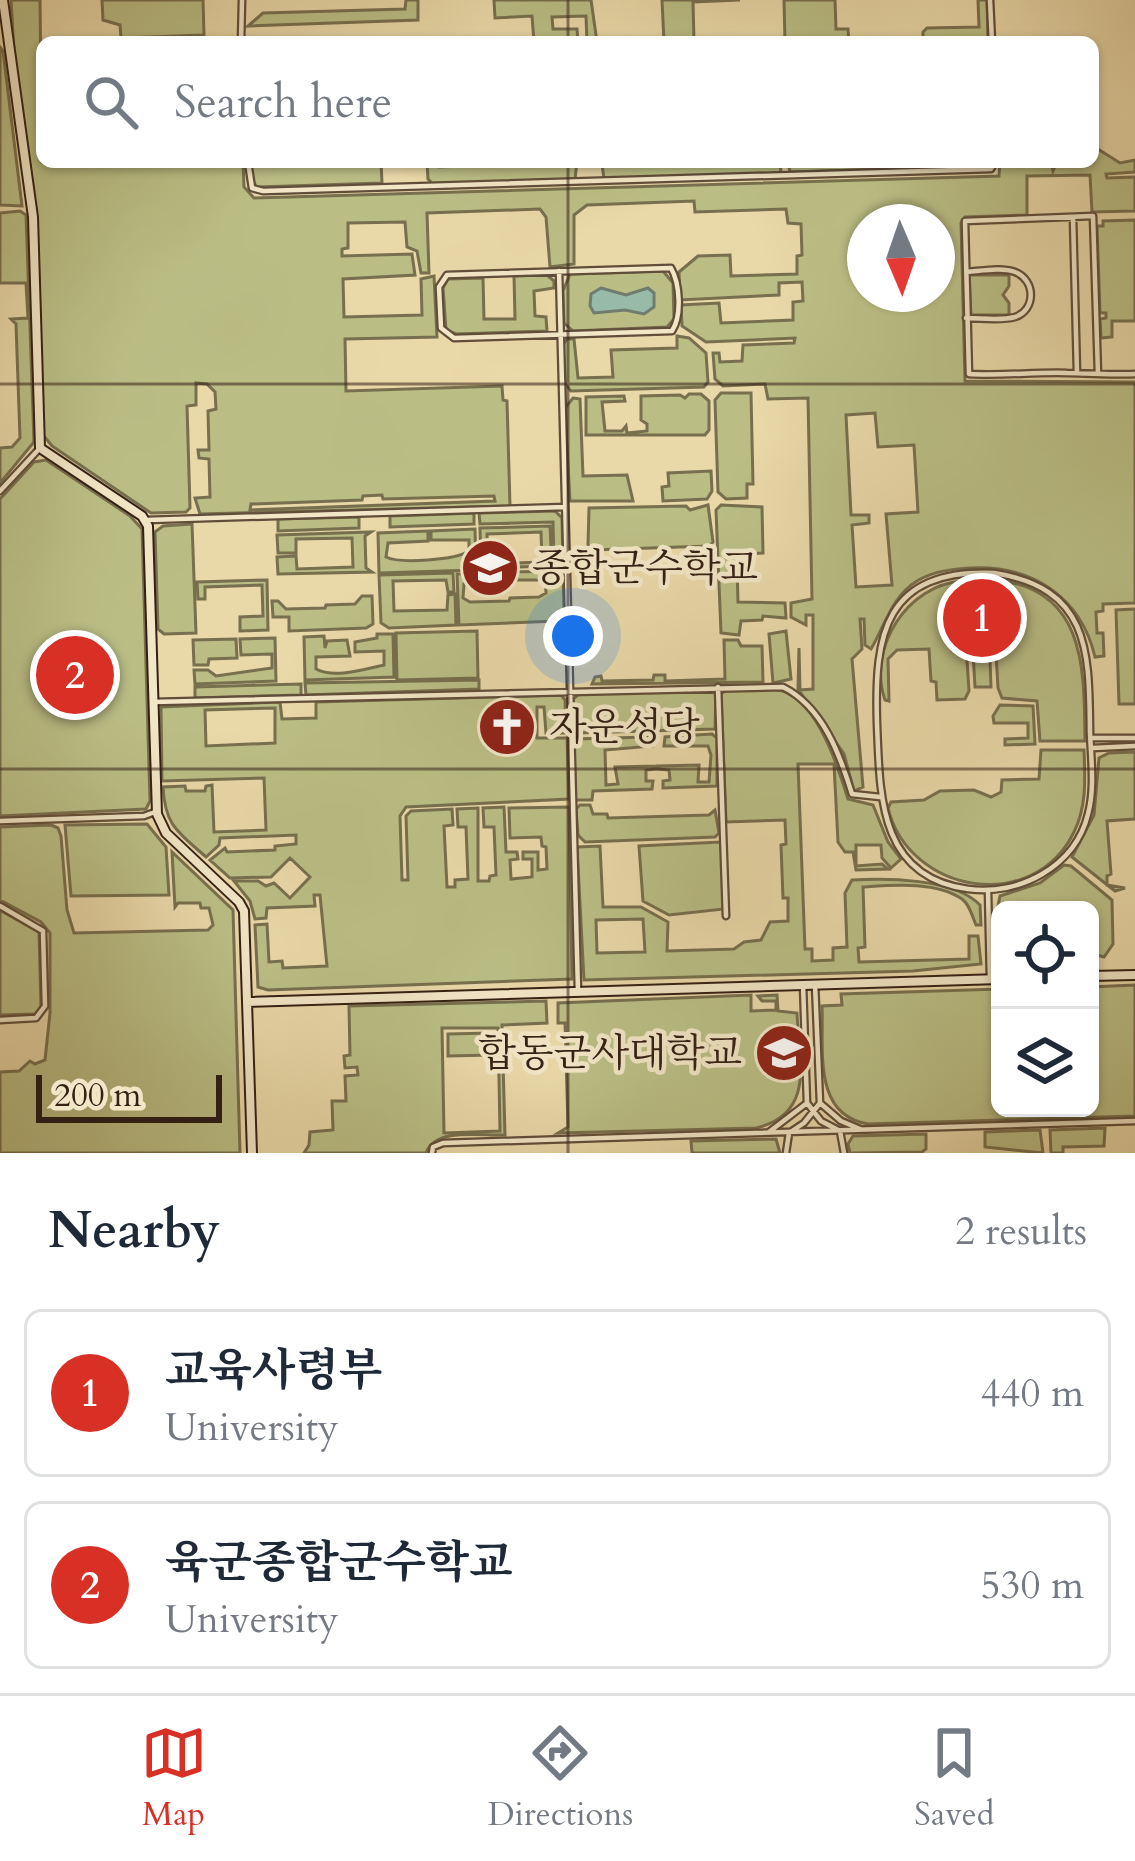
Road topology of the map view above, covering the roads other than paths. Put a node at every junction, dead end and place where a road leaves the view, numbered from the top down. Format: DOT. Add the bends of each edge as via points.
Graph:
graph roads {
  1 [pos="3,0"];
  2 [pos="242,0"];
  3 [pos="990,0"];
  4 [pos="242,36"];
  5 [pos="992,36"];
  6 [pos="249,168"];
  7 [pos="992,168"];
  8 [pos="1073,217"];
  9 [pos="559,271"];
  10 [pos="964,272"];
  11 [pos="966,318"];
  12 [pos="560,335"];
  13 [pos="1077,373"];
  14 [pos="1098,374"];
  15 [pos="1135,374"];
  16 [pos="40,448"];
  17 [pos="0,491"];
  18 [pos="565,507"];
  19 [pos="146,520"];
  20 [pos="718,687"];
  21 [pos="568,691"];
  22 [pos="153,702"];
  23 [pos="1090,738"];
  24 [pos="1135,738"];
  25 [pos="1135,746"];
  26 [pos="1091,748"];
  27 [pos="880,797"];
  28 [pos="156,810"];
  29 [pos="146,816"];
  30 [pos="0,821"];
  31 [pos="161,826"];
  32 [pos="988,890"];
  33 [pos="0,906"];
  34 [pos="726,916"];
  35 [pos="991,928"];
  36 [pos="1135,975"];
  37 [pos="1099,976"];
  38 [pos="991,979"];
  39 [pos="802,984"];
  40 [pos="814,984"];
  41 [pos="578,991"];
  42 [pos="247,1002"];
  43 [pos="0,1020"];
  44 [pos="807,1102"];
  45 [pos="820,1103"];
  46 [pos="814,1112"];
  47 [pos="1135,1121"];
  48 [pos="867,1130"];
  49 [pos="839,1131"];
  50 [pos="789,1132"];
  51 [pos="766,1133"];
  52 [pos="252,1153"];
  53 [pos="432,1153"];
  54 [pos="786,1153"];
  55 [pos="844,1153"];
  1 -- 16 [label="street" via="33,217"];
  2 -- 4 [label="street"];
  3 -- 5 [label="street"];
  6 -- 7 [label="street" via="252,188 262,191"];
  8 -- 10 [label="street" via="968,220"];
  8 -- 13 [label="street"];
  8 -- 14 [label="street" via="1093,216"];
  9 -- 12 [label="street"];
  9 -- 12 [label="street" via="668,267 677,302 672,331"];
  9 -- 12 [label="street" via="444,277 440,328 448,337"];
  10 -- 11 [label="street"];
  10 -- 11 [label="street" via="1015,272 1031,295 1014,317"];
  11 -- 13 [label="street" via="969,374"];
  12 -- 18 [label="street"];
  13 -- 14 [label="street"];
  14 -- 15 [label="street"];
  16 -- 17 [label="street"];
  16 -- 19 [label="street"];
  18 -- 19 [label="street"];
  18 -- 21 [label="street"];
  19 -- 22 [label="street"];
  20 -- 21 [label="street"];
  20 -- 27 [label="street" via="794,693 840,753 852,794"];
  20 -- 34 [label="street"];
  21 -- 22 [label="street"];
  21 -- 41 [label="street"];
  22 -- 28 [label="street"];
  23 -- 24 [label="street"];
  23 -- 26 [label="street"];
  23 -- 27 [label="street" via="1088,652 1066,610 1043,590 1001,574 938,578 900,604 879,645"];
  25 -- 26 [label="street"];
  26 -- 32 [label="street" via="1089,813 1070,851 1040,876"];
  27 -- 32 [label="street" via="890,833 913,864 952,886"];
  28 -- 29 [label="street"];
  28 -- 31 [label="street"];
  29 -- 30 [label="street"];
  29 -- 31 [label="street"];
  31 -- 42 [label="street" via="242,906"];
  32 -- 35 [label="street"];
  33 -- 43 [label="street" via="43,931 45,1006 35,1018"];
  36 -- 37 [label="street"];
  38 -- 40 [label="street"];
  39 -- 40 [label="street"];
  39 -- 41 [label="street"];
  39 -- 44 [label="street"];
  40 -- 45 [label="street"];
  41 -- 42 [label="street"];
  42 -- 52 [label="street"];
  44 -- 46 [label="street"];
  44 -- 51 [label="street"];
  45 -- 46 [label="street"];
  45 -- 48 [label="street"];
  46 -- 49 [label="street"];
  46 -- 50 [label="street"];
  47 -- 48 [label="street"];
  48 -- 49 [label="street"];
  49 -- 50 [label="street"];
  49 -- 55 [label="street"];
  50 -- 51 [label="street"];
  50 -- 54 [label="street"];
  51 -- 53 [label="street" via="443,1143"];
}
